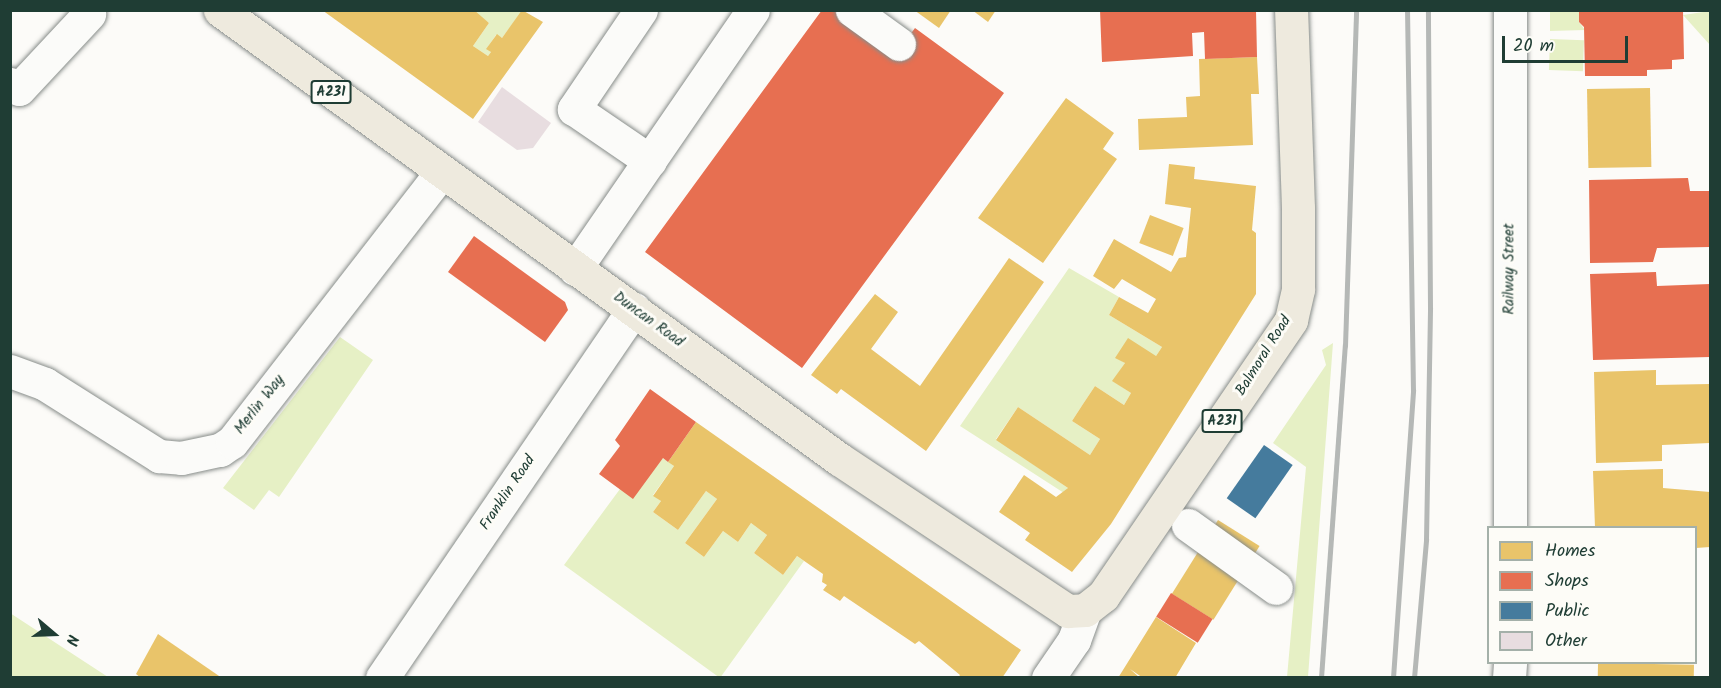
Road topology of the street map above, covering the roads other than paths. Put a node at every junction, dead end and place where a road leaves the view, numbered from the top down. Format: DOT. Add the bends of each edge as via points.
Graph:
graph roads {
  1 [pos="220,10"];
  2 [pos="641,10"];
  3 [pos="753,10"];
  4 [pos="852,10"];
  5 [pos="1291,10"];
  6 [pos="1510,10"];
  7 [pos="88,12"];
  8 [pos="899,44"];
  9 [pos="10,84"];
  10 [pos="650,161"];
  11 [pos="441,173"];
  12 [pos="575,268"];
  13 [pos="634,309"];
  14 [pos="10,371"];
  15 [pos="1188,525"];
  16 [pos="1510,526"];
  17 [pos="1276,588"];
  18 [pos="1085,610"];
  19 [pos="382,678"];
  20 [pos="1048,678"];
  1 -- 11 [label="main road, Duncan Road / A231"];
  2 -- 10 [label="street" via="574,109"];
  3 -- 10 [label="street"];
  4 -- 8 [label="street"];
  5 -- 18 [label="main road, Balmoral Road / A231" via="1298,208 1298,289 1291,320 1103,596"];
  6 -- 16 [label="street, Railway Street"];
  7 -- 9 [label="street" via="19,89"];
  10 -- 12 [label="street"];
  11 -- 12 [label="main road, Duncan Road / A231"];
  11 -- 14 [label="street, Merlin Way" via="232,442 220,450 181,458 159,456 45,384"];
  12 -- 13 [label="main road, Duncan Road / A231"];
  13 -- 18 [label="main road, Duncan Road / A231" via="839,459 1068,611"];
  13 -- 19 [label="street, Franklin Road"];
  15 -- 17 [label="street"];
  18 -- 20 [label="street, Balmoral Road" via="1074,640"];
}
